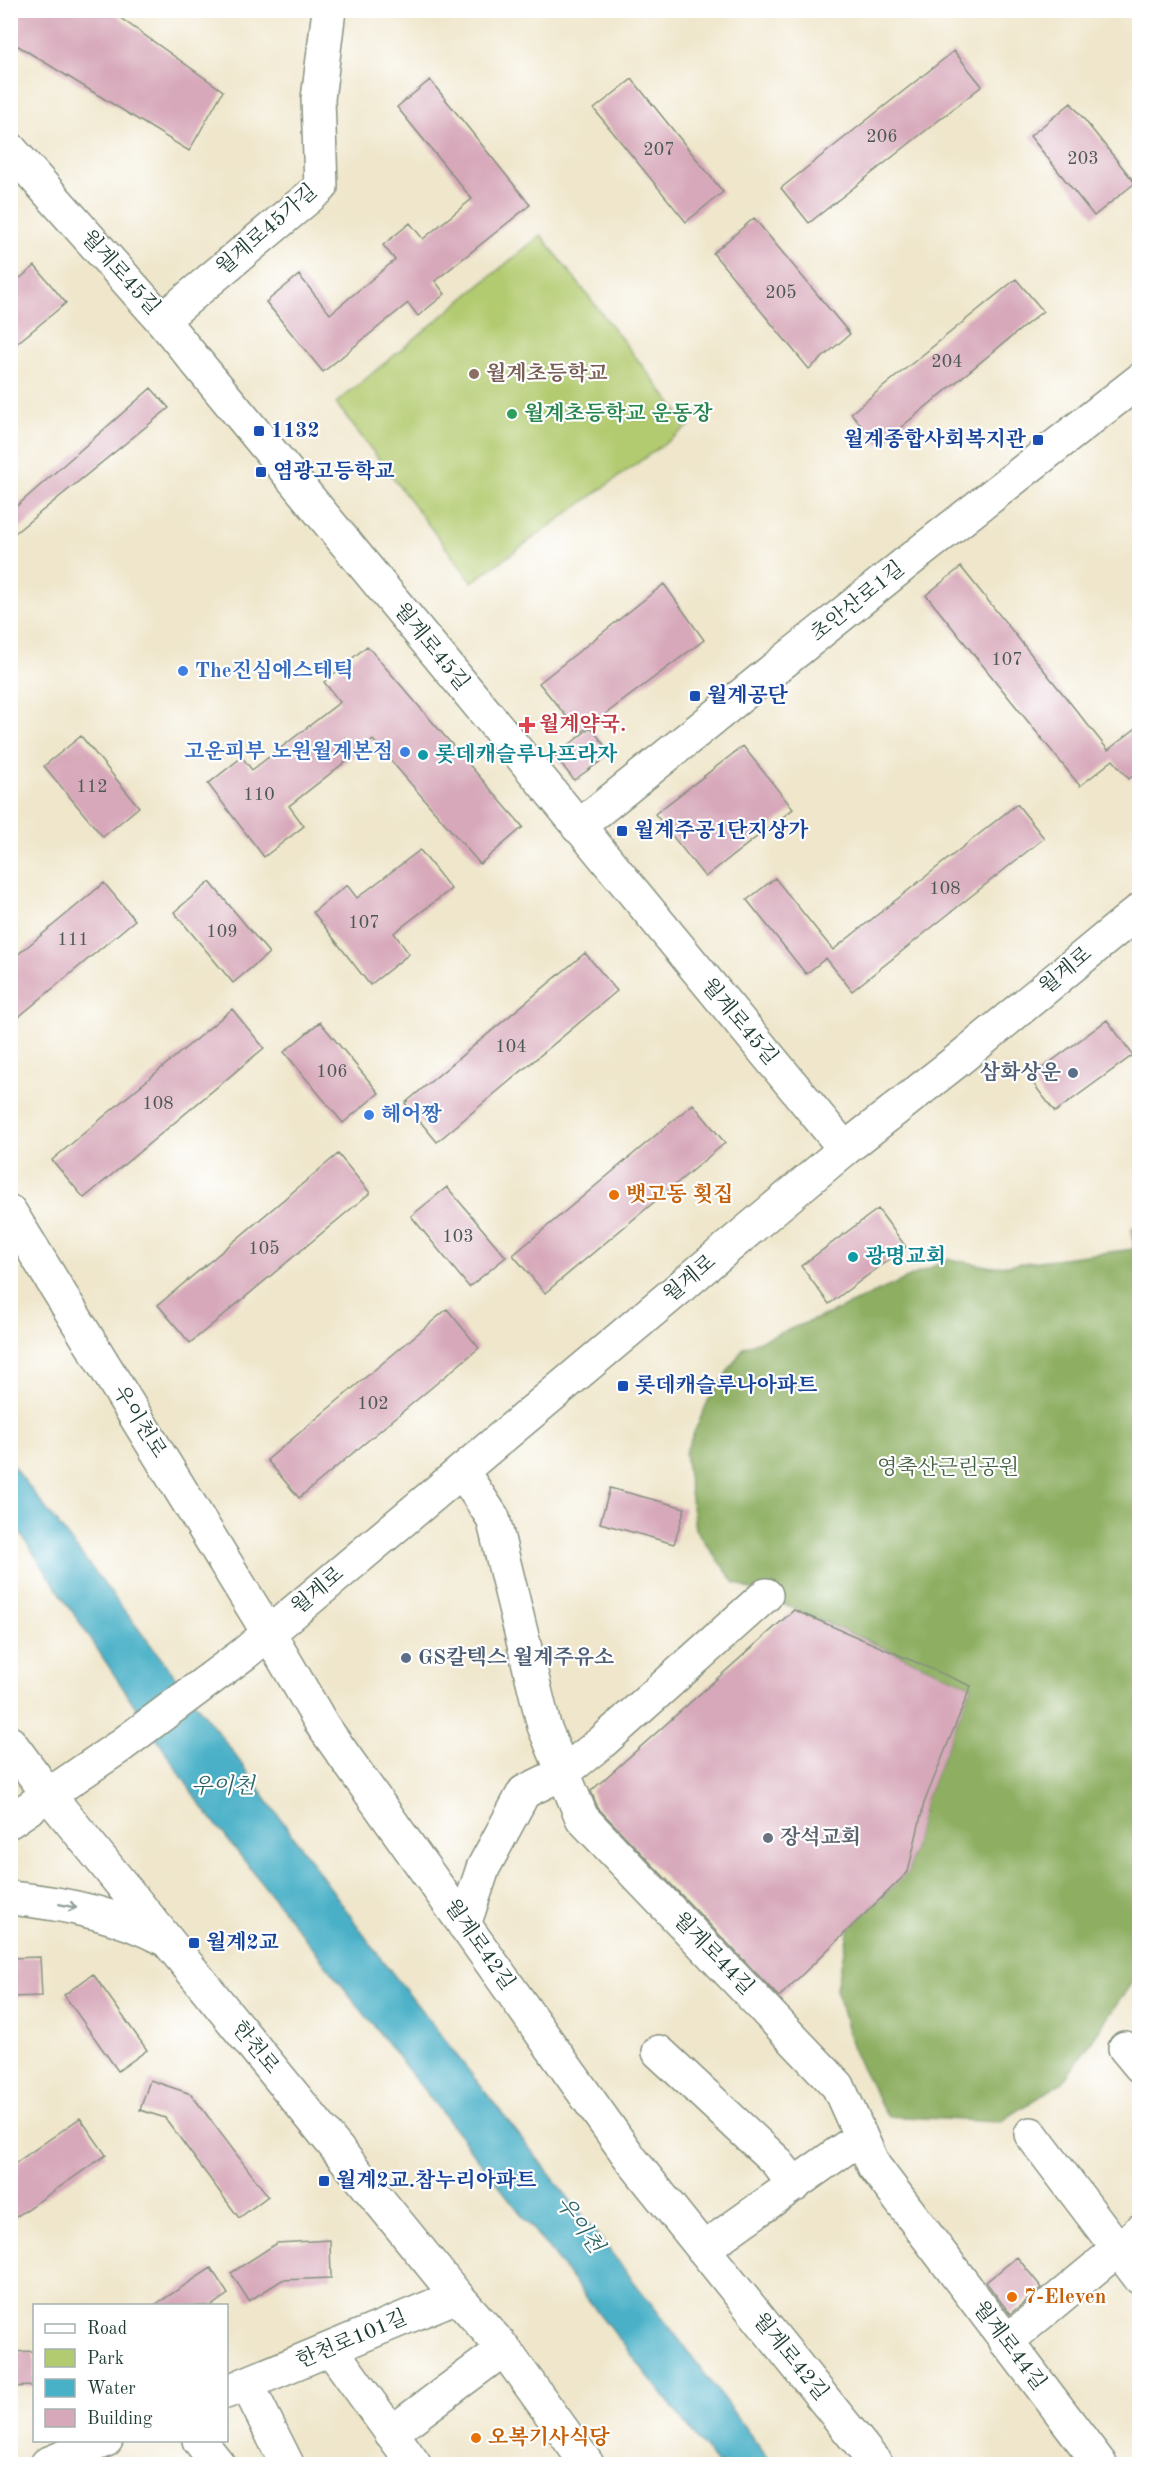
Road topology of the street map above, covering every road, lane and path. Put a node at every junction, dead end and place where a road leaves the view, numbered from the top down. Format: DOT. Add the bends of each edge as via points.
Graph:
graph roads {
  1 [pos="328,10"];
  2 [pos="10,149"];
  3 [pos="162,320"];
  4 [pos="1140,380"];
  5 [pos="578,827"];
  6 [pos="1140,910"];
  7 [pos="845,1149"];
  8 [pos="10,1212"];
  9 [pos="462,1471"];
  10 [pos="766,1596"];
  11 [pos="257,1643"];
  12 [pos="10,1743"];
  13 [pos="563,1773"];
  14 [pos="48,1794"];
  15 [pos="10,1821"];
  16 [pos="10,1898"];
  17 [pos="464,1925"];
  18 [pos="168,1941"];
  19 [pos="659,2052"];
  20 [pos="1031,2133"];
  21 [pos="861,2137"];
  22 [pos="795,2185"];
  23 [pos="1129,2240"];
  24 [pos="703,2249"];
  25 [pos="1140,2278"];
  26 [pos="457,2296"];
  27 [pos="1006,2342"];
  28 [pos="331,2349"];
  29 [pos="504,2349"];
  30 [pos="237,2388"];
  31 [pos="391,2433"];
  32 [pos="102,2442"];
  33 [pos="202,2442"];
  34 [pos="67,2461"];
  35 [pos="218,2464"];
  36 [pos="287,2464"];
  37 [pos="414,2464"];
  38 [pos="587,2464"];
  39 [pos="876,2464"];
  40 [pos="1100,2464"];
  1 -- 3 [label="street, 월계로45가길" via="318,99 321,187"];
  2 -- 3 [label="street, 월계로45길"];
  3 -- 5 [label="street, 월계로45길"];
  4 -- 5 [label="street, 초안산로1길"];
  5 -- 7 [label="street, 월계로45길"];
  6 -- 7 [label="street, 월계로"];
  7 -- 9 [label="street, 월계로"];
  8 -- 11 [label="street, 우이천로"];
  9 -- 11 [label="street, 월계로"];
  9 -- 13 [label="street, 월계로44길" via="493,1518 544,1726"];
  10 -- 13 [label="street"];
  11 -- 14 [label="street, 월계로" via="119,1747"];
  11 -- 17 [label="street, 월계로42길" via="323,1726"];
  12 -- 14 [label="street, 한천로"];
  13 -- 17 [label="street" via="524,1792 483,1868"];
  13 -- 21 [label="street, 월계로44길" via="582,1818 838,2086"];
  14 -- 15 [label="street"];
  14 -- 18 [label="street, 한천로"];
  16 -- 18 [label="street, one-way" via="89,1911"];
  17 -- 24 [label="street, 월계로42길" via="631,2159"];
  18 -- 26 [label="street, 한천로"];
  19 -- 22 [label="street" via="775,2160"];
  20 -- 23 [label="street"];
  21 -- 22 [label="street"];
  21 -- 27 [label="street, 월계로44길" via="874,2166"];
  22 -- 24 [label="street"];
  23 -- 25 [label="street"];
  23 -- 27 [label="street"];
  24 -- 39 [label="street, 월계로42길"];
  26 -- 28 [label="street, 한천로101길"];
  26 -- 29 [label="street, 한천로"];
  27 -- 40 [label="street, 월계로44길"];
  28 -- 30 [label="street, 한천로101길"];
  28 -- 31 [label="street"];
  29 -- 31 [label="street"];
  29 -- 38 [label="street, 한천로"];
  30 -- 36 [label="street, 한천로101길"];
  31 -- 37 [label="street"];
  32 -- 34 [label="street"];
  33 -- 35 [label="street"];
}
